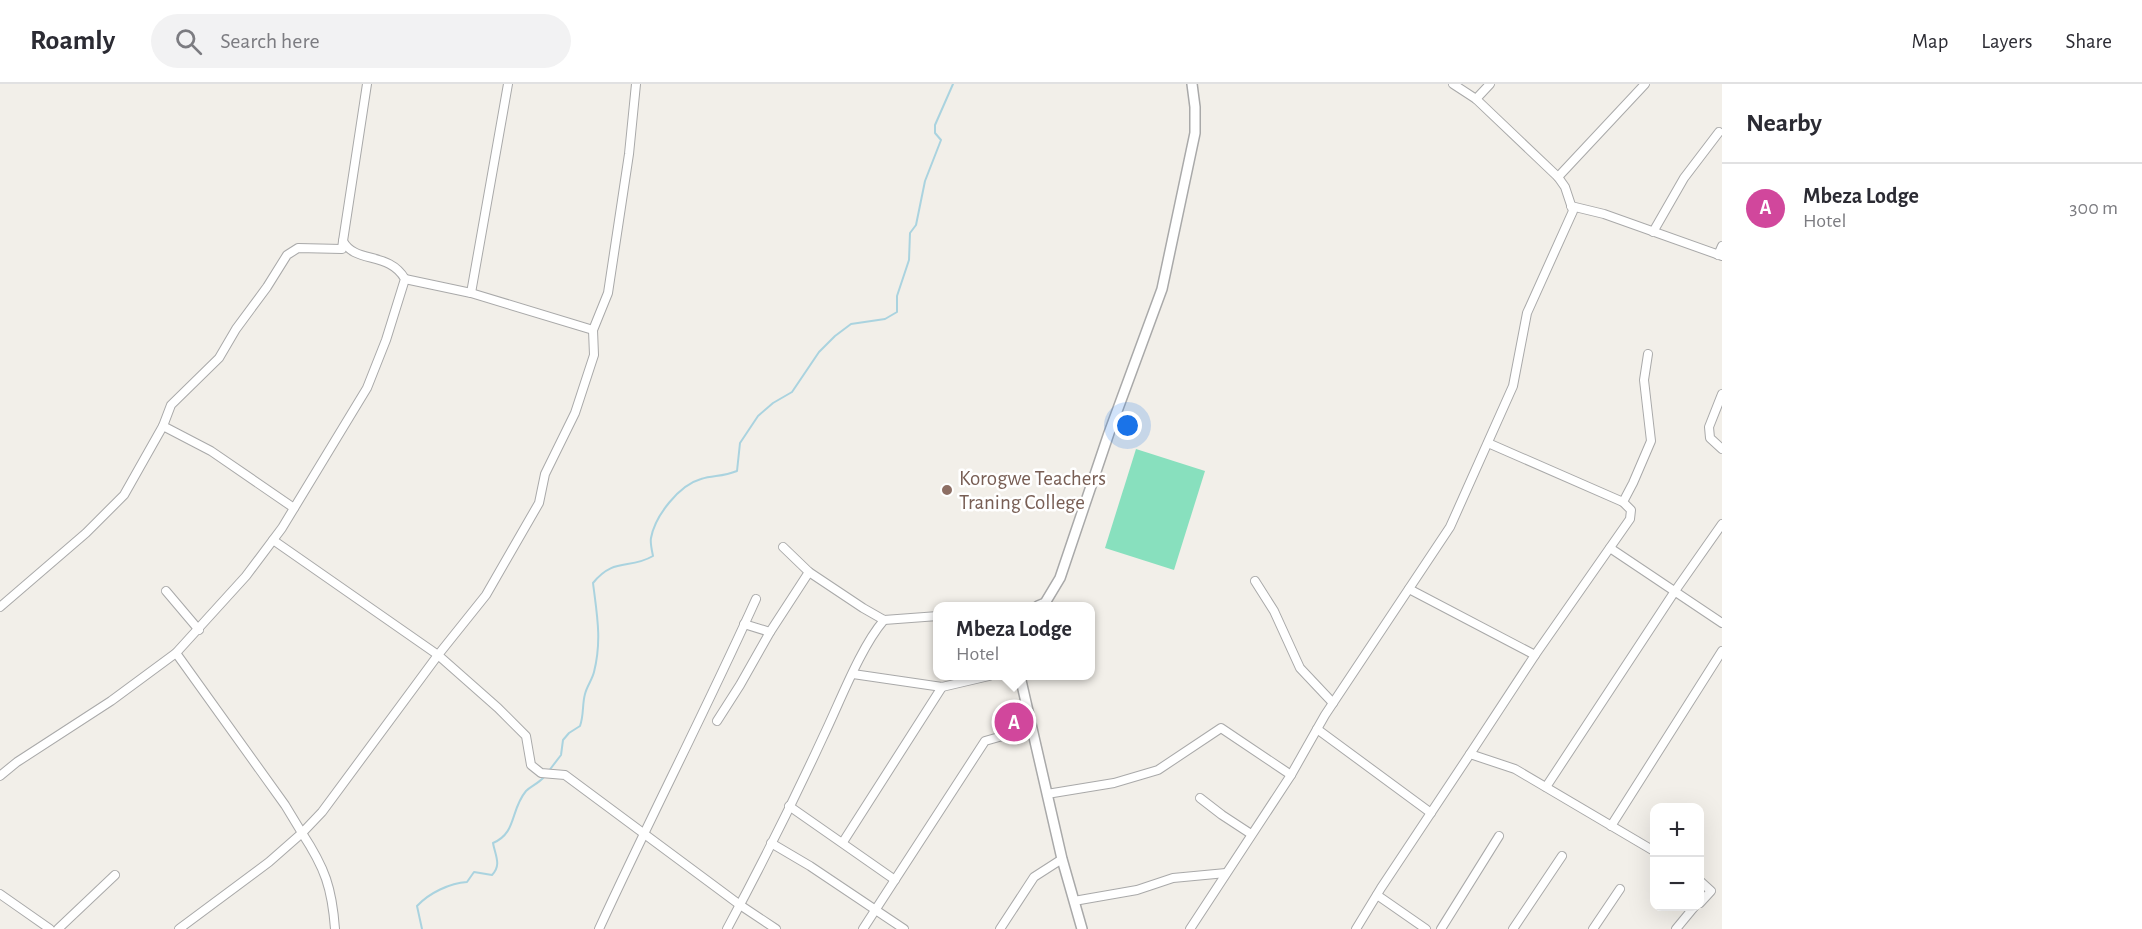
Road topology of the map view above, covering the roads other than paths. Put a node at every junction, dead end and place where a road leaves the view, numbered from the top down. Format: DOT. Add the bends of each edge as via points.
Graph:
graph roads {
  1 [pos="367,84"];
  2 [pos="508,84"];
  3 [pos="636,84"];
  4 [pos="1192,84"];
  5 [pos="1453,84"];
  6 [pos="1490,84"];
  7 [pos="1645,84"];
  8 [pos="1476,99"];
  9 [pos="1719,132"];
  10 [pos="1558,177"];
  11 [pos="1572,206"];
  12 [pos="1653,232"];
  13 [pos="343,241"];
  14 [pos="1722,246"];
  15 [pos="1720,256"];
  16 [pos="405,279"];
  17 [pos="471,293"];
  18 [pos="593,330"];
  19 [pos="1648,354"];
  20 [pos="1722,394"];
  21 [pos="163,426"];
  22 [pos="1488,443"];
  23 [pos="1722,448"];
  24 [pos="1623,502"];
  25 [pos="294,508"];
  26 [pos="1722,524"];
  27 [pos="273,540"];
  28 [pos="783,547"];
  29 [pos="1610,548"];
  30 [pos="809,572"];
  31 [pos="1255,581"];
  32 [pos="1409,589"];
  33 [pos="166,591"];
  34 [pos="1675,591"];
  35 [pos="756,598"];
  36 [pos="1046,602"];
  37 [pos="0,607"];
  38 [pos="933,616"];
  39 [pos="884,620"];
  40 [pos="1722,623"];
  41 [pos="744,624"];
  42 [pos="199,630"];
  43 [pos="770,632"];
  44 [pos="1722,651"];
  45 [pos="176,653"];
  46 [pos="438,655"];
  47 [pos="1535,655"];
  48 [pos="853,674"];
  49 [pos="969,680"];
  50 [pos="1021,680"];
  51 [pos="942,687"];
  52 [pos="1333,703"];
  53 [pos="717,721"];
  54 [pos="1031,728"];
  55 [pos="1317,729"];
  56 [pos="1470,754"];
  57 [pos="1291,775"];
  58 [pos="0,776"];
  59 [pos="1546,787"];
  60 [pos="1047,794"];
  61 [pos="1200,798"];
  62 [pos="789,806"];
  63 [pos="1431,813"];
  64 [pos="1611,826"];
  65 [pos="302,833"];
  66 [pos="643,834"];
  67 [pos="1251,834"];
  68 [pos="1498,836"];
  69 [pos="843,842"];
  70 [pos="771,843"];
  71 [pos="1650,849"];
  72 [pos="1562,856"];
  73 [pos="1062,859"];
  74 [pos="1226,873"];
  75 [pos="115,875"];
  76 [pos="895,880"];
  77 [pos="1704,885"];
  78 [pos="1620,889"];
  79 [pos="0,894"];
  80 [pos="1377,895"];
  81 [pos="1704,899"];
  82 [pos="1074,901"];
  83 [pos="740,905"];
  84 [pos="876,910"];
  85 [pos="1691,911"];
  86 [pos="50,929"];
  87 [pos="58,929"];
  88 [pos="179,929"];
  89 [pos="335,929"];
  90 [pos="599,929"];
  91 [pos="727,929"];
  92 [pos="776,929"];
  93 [pos="863,929"];
  94 [pos="904,929"];
  95 [pos="1000,929"];
  96 [pos="1082,929"];
  97 [pos="1190,929"];
  98 [pos="1356,929"];
  99 [pos="1426,929"];
  100 [pos="1441,929"];
  101 [pos="1513,929"];
  102 [pos="1593,929"];
  103 [pos="1676,929"];
  1 -- 13 [label="street"];
  2 -- 17 [label="street"];
  3 -- 18 [label="street" via="608,293"];
  4 -- 36 [label="street" via="1195,133 1162,289 1060,578"];
  5 -- 8 [label="street"];
  6 -- 8 [label="street"];
  7 -- 10 [label="street"];
  8 -- 10 [label="street"];
  9 -- 12 [label="street" via="1684,178"];
  10 -- 11 [label="street"];
  11 -- 12 [label="street"];
  11 -- 22 [label="street" via="1527,313 1514,386"];
  12 -- 15 [label="street"];
  13 -- 16 [label="street" via="354,252 391,263"];
  13 -- 21 [label="street" via="342,249 298,248 287,255 219,358 171,405"];
  14 -- 15 [label="street"];
  16 -- 17 [label="street"];
  16 -- 25 [label="street" via="367,388"];
  17 -- 18 [label="street"];
  18 -- 46 [label="street" via="594,355 575,413 545,474 539,503 486,595"];
  19 -- 24 [label="street" via="1644,380 1651,441"];
  20 -- 23 [label="street" via="1709,427 1710,438"];
  21 -- 25 [label="street" via="211,451"];
  21 -- 37 [label="street" via="124,495"];
  22 -- 24 [label="street"];
  22 -- 32 [label="street" via="1450,527"];
  24 -- 29 [label="street" via="1631,510 1630,519"];
  25 -- 27 [label="street"];
  26 -- 34 [label="street"];
  27 -- 42 [label="street"];
  27 -- 46 [label="street"];
  28 -- 30 [label="street"];
  29 -- 34 [label="street"];
  29 -- 47 [label="street"];
  30 -- 39 [label="street"];
  30 -- 43 [label="street"];
  31 -- 52 [label="street" via="1274,610 1300,668"];
  32 -- 47 [label="street"];
  32 -- 52 [label="street"];
  33 -- 42 [label="street"];
  34 -- 40 [label="street"];
  34 -- 59 [label="street"];
  35 -- 41 [label="street"];
  38 -- 39 [label="street"];
  39 -- 48 [label="street"];
  41 -- 43 [label="street"];
  41 -- 66 [label="street"];
  42 -- 45 [label="street"];
  43 -- 53 [label="street"];
  44 -- 64 [label="street"];
  45 -- 58 [label="street"];
  45 -- 65 [label="street"];
  46 -- 65 [label="street" via="322,812"];
  46 -- 66 [label="street" via="526,736 531,765 541,773 565,775"];
  47 -- 56 [label="street"];
  48 -- 51 [label="street"];
  48 -- 62 [label="street"];
  49 -- 51 [label="street"];
  50 -- 54 [label="street"];
  51 -- 69 [label="street"];
  52 -- 55 [label="street"];
  54 -- 60 [label="street"];
  54 -- 76 [label="street" via="985,741"];
  55 -- 57 [label="street"];
  55 -- 63 [label="street"];
  56 -- 59 [label="street" via="1515,769"];
  56 -- 63 [label="street"];
  57 -- 60 [label="street" via="1221,728 1158,770 1114,783"];
  57 -- 67 [label="street"];
  59 -- 64 [label="street"];
  60 -- 73 [label="street"];
  61 -- 67 [label="street"];
  62 -- 69 [label="street"];
  62 -- 70 [label="street"];
  63 -- 80 [label="street"];
  64 -- 71 [label="street"];
  65 -- 88 [label="street"];
  65 -- 89 [label="street" via="324,870"];
  66 -- 83 [label="street"];
  66 -- 90 [label="street"];
  67 -- 74 [label="street"];
  68 -- 100 [label="street"];
  69 -- 76 [label="street"];
  70 -- 83 [label="street"];
  70 -- 84 [label="street"];
  72 -- 101 [label="street"];
  73 -- 82 [label="street"];
  73 -- 95 [label="street" via="1034,876"];
  74 -- 82 [label="street" via="1173,878 1137,890"];
  74 -- 97 [label="street"];
  75 -- 87 [label="street"];
  76 -- 84 [label="street"];
  77 -- 81 [label="street" via="1711,891"];
  78 -- 102 [label="street"];
  79 -- 86 [label="street"];
  80 -- 98 [label="street"];
  80 -- 99 [label="street"];
  82 -- 96 [label="street"];
  83 -- 91 [label="street"];
  83 -- 92 [label="street"];
  84 -- 93 [label="street"];
  84 -- 94 [label="street"];
  85 -- 103 [label="street"];
}
